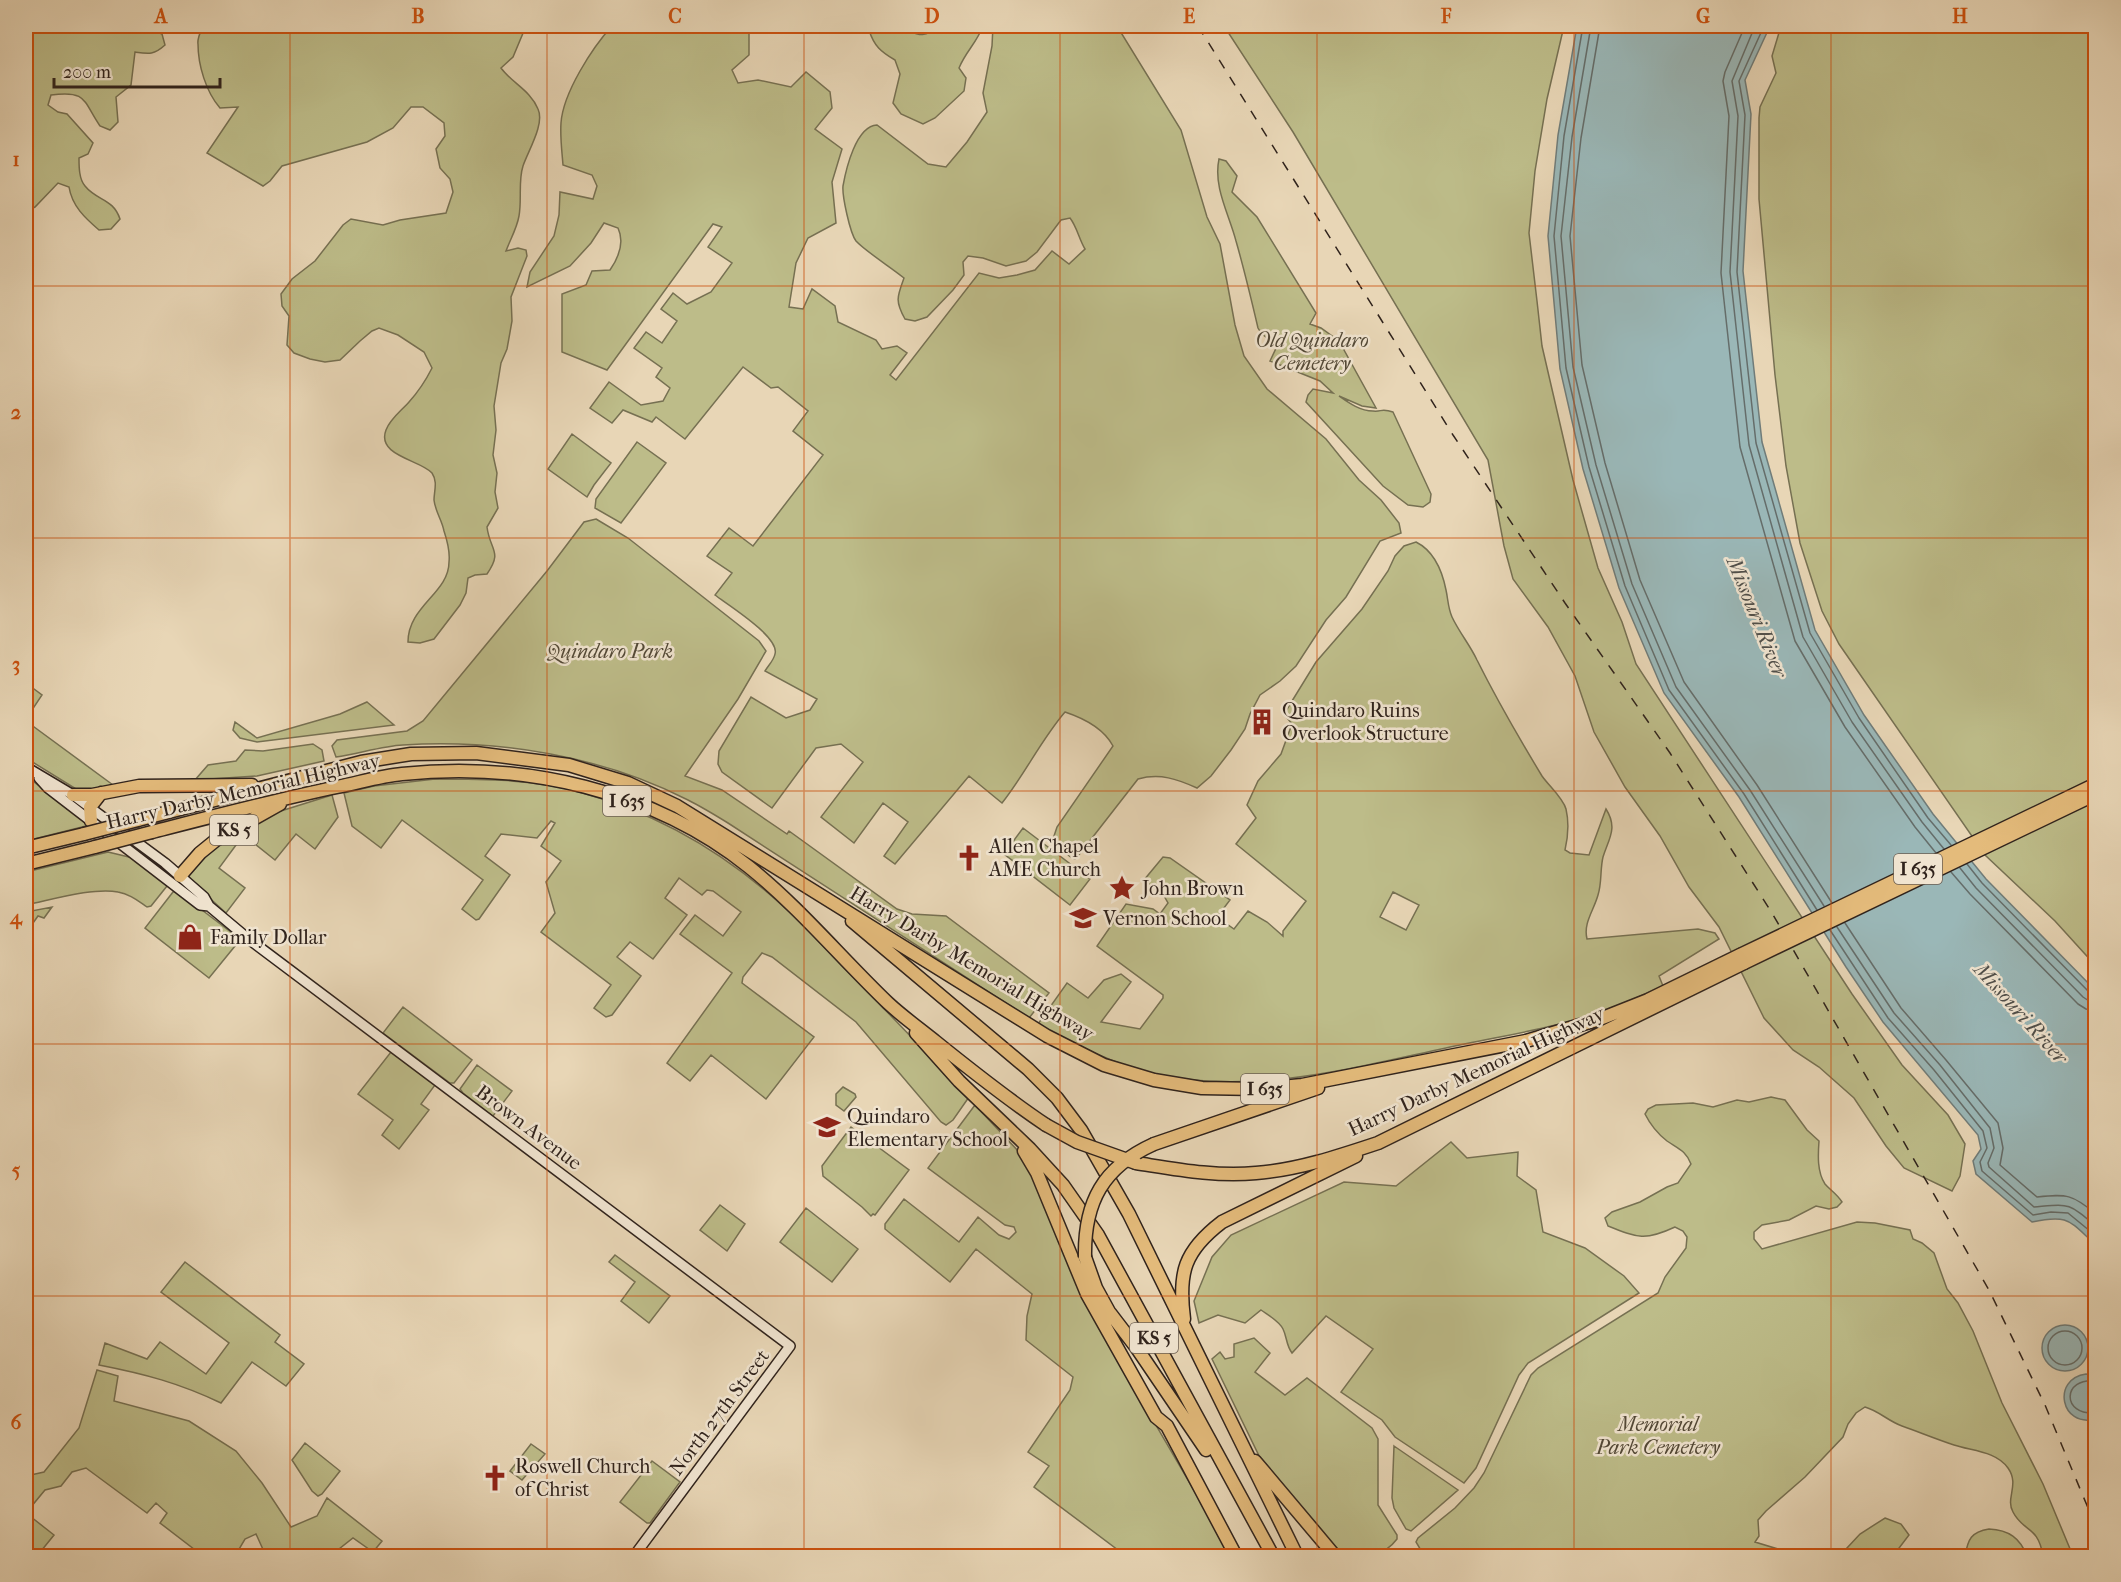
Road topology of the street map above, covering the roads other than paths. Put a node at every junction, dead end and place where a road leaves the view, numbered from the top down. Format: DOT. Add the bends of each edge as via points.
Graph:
graph roads {
  1 [pos="29,770"];
  2 [pos="2096,783"];
  3 [pos="272,785"];
  4 [pos="101,793"];
  5 [pos="2096,794"];
  6 [pos="73,795"];
  7 [pos="297,795"];
  8 [pos="90,807"];
  9 [pos="91,821"];
  10 [pos="26,848"];
  11 [pos="26,864"];
  12 [pos="177,880"];
  13 [pos="819,893"];
  14 [pos="1742,959"];
  15 [pos="889,1004"];
  16 [pos="1356,1074"];
  17 [pos="1015,1135"];
  18 [pos="1378,1143"];
  19 [pos="1110,1314"];
  20 [pos="1185,1329"];
  21 [pos="790,1346"];
  22 [pos="1167,1426"];
  23 [pos="1243,1447"];
  24 [pos="1244,1504"];
  25 [pos="634,1557"];
  26 [pos="1236,1557"];
  27 [pos="1273,1557"];
  28 [pos="1297,1557"];
  29 [pos="1335,1557"];
  1 -- 6 [label="main road"];
  1 -- 9 [label="main road"];
  2 -- 14 [label="highway, Harry Darby Memorial Highway / I 635, bridge"];
  3 -- 4 [label="highway" via="139,786"];
  3 -- 10 [label="highway, Harry Darby Memorial Highway / I 635, bridge"];
  3 -- 13 [label="highway, Harry Darby Memorial Highway / I 635" via="361,762 411,754 476,753 569,765 628,783 677,806"];
  4 -- 6 [label="highway"];
  4 -- 8 [label="highway"];
  5 -- 14 [label="highway, Harry Darby Memorial Highway / I 635, bridge"];
  6 -- 8 [label="main road"];
  7 -- 11 [label="highway, Harry Darby Memorial Highway / I 635, bridge"];
  7 -- 12 [label="highway, KS 5" via="216,840"];
  7 -- 15 [label="highway, Harry Darby Memorial Highway / I 635" via="399,774 453,770 514,772 580,785 649,808 708,839 748,866 785,898"];
  8 -- 9 [label="highway"];
  8 -- 12 [label="main road"];
  9 -- 12 [label="main road"];
  12 -- 21 [label="main road, Brown Avenue" via="204,897 209,906 246,937"];
  13 -- 16 [label="highway, Harry Darby Memorial Highway / I 635" via="1047,1036 1104,1065 1154,1080 1202,1088 1302,1085"];
  13 -- 20 [label="highway, KS 5" via="1028,1069 1057,1098 1081,1130 1129,1214"];
  14 -- 16 [label="highway, Harry Darby Memorial Highway / I 635" via="1600,1019 1526,1041"];
  14 -- 18 [label="highway, Harry Darby Memorial Highway / I 635"];
  15 -- 17 [label="highway, KS 5"];
  15 -- 18 [label="highway, Harry Darby Memorial Highway / I 635, bridge" via="1005,1098 1046,1125 1077,1142 1136,1163 1193,1171 1255,1173"];
  16 -- 19 [label="highway, bridge" via="1154,1143 1115,1167 1097,1192 1085,1227 1085,1257"];
  17 -- 22 [label="highway" via="1037,1173 1087,1294 1156,1417"];
  17 -- 24 [label="highway, KS 5" via="1063,1185 1098,1235"];
  18 -- 20 [label="highway" via="1222,1222 1203,1236 1189,1255 1184,1272 1180,1293"];
  19 -- 22 [label="highway"];
  19 -- 24 [label="highway"];
  20 -- 23 [label="highway, KS 5"];
  21 -- 25 [label="main road, North 27th Street"];
  22 -- 26 [label="highway"];
  23 -- 28 [label="highway, KS 5"];
  23 -- 29 [label="highway"];
  24 -- 27 [label="highway, KS 5"];
}
